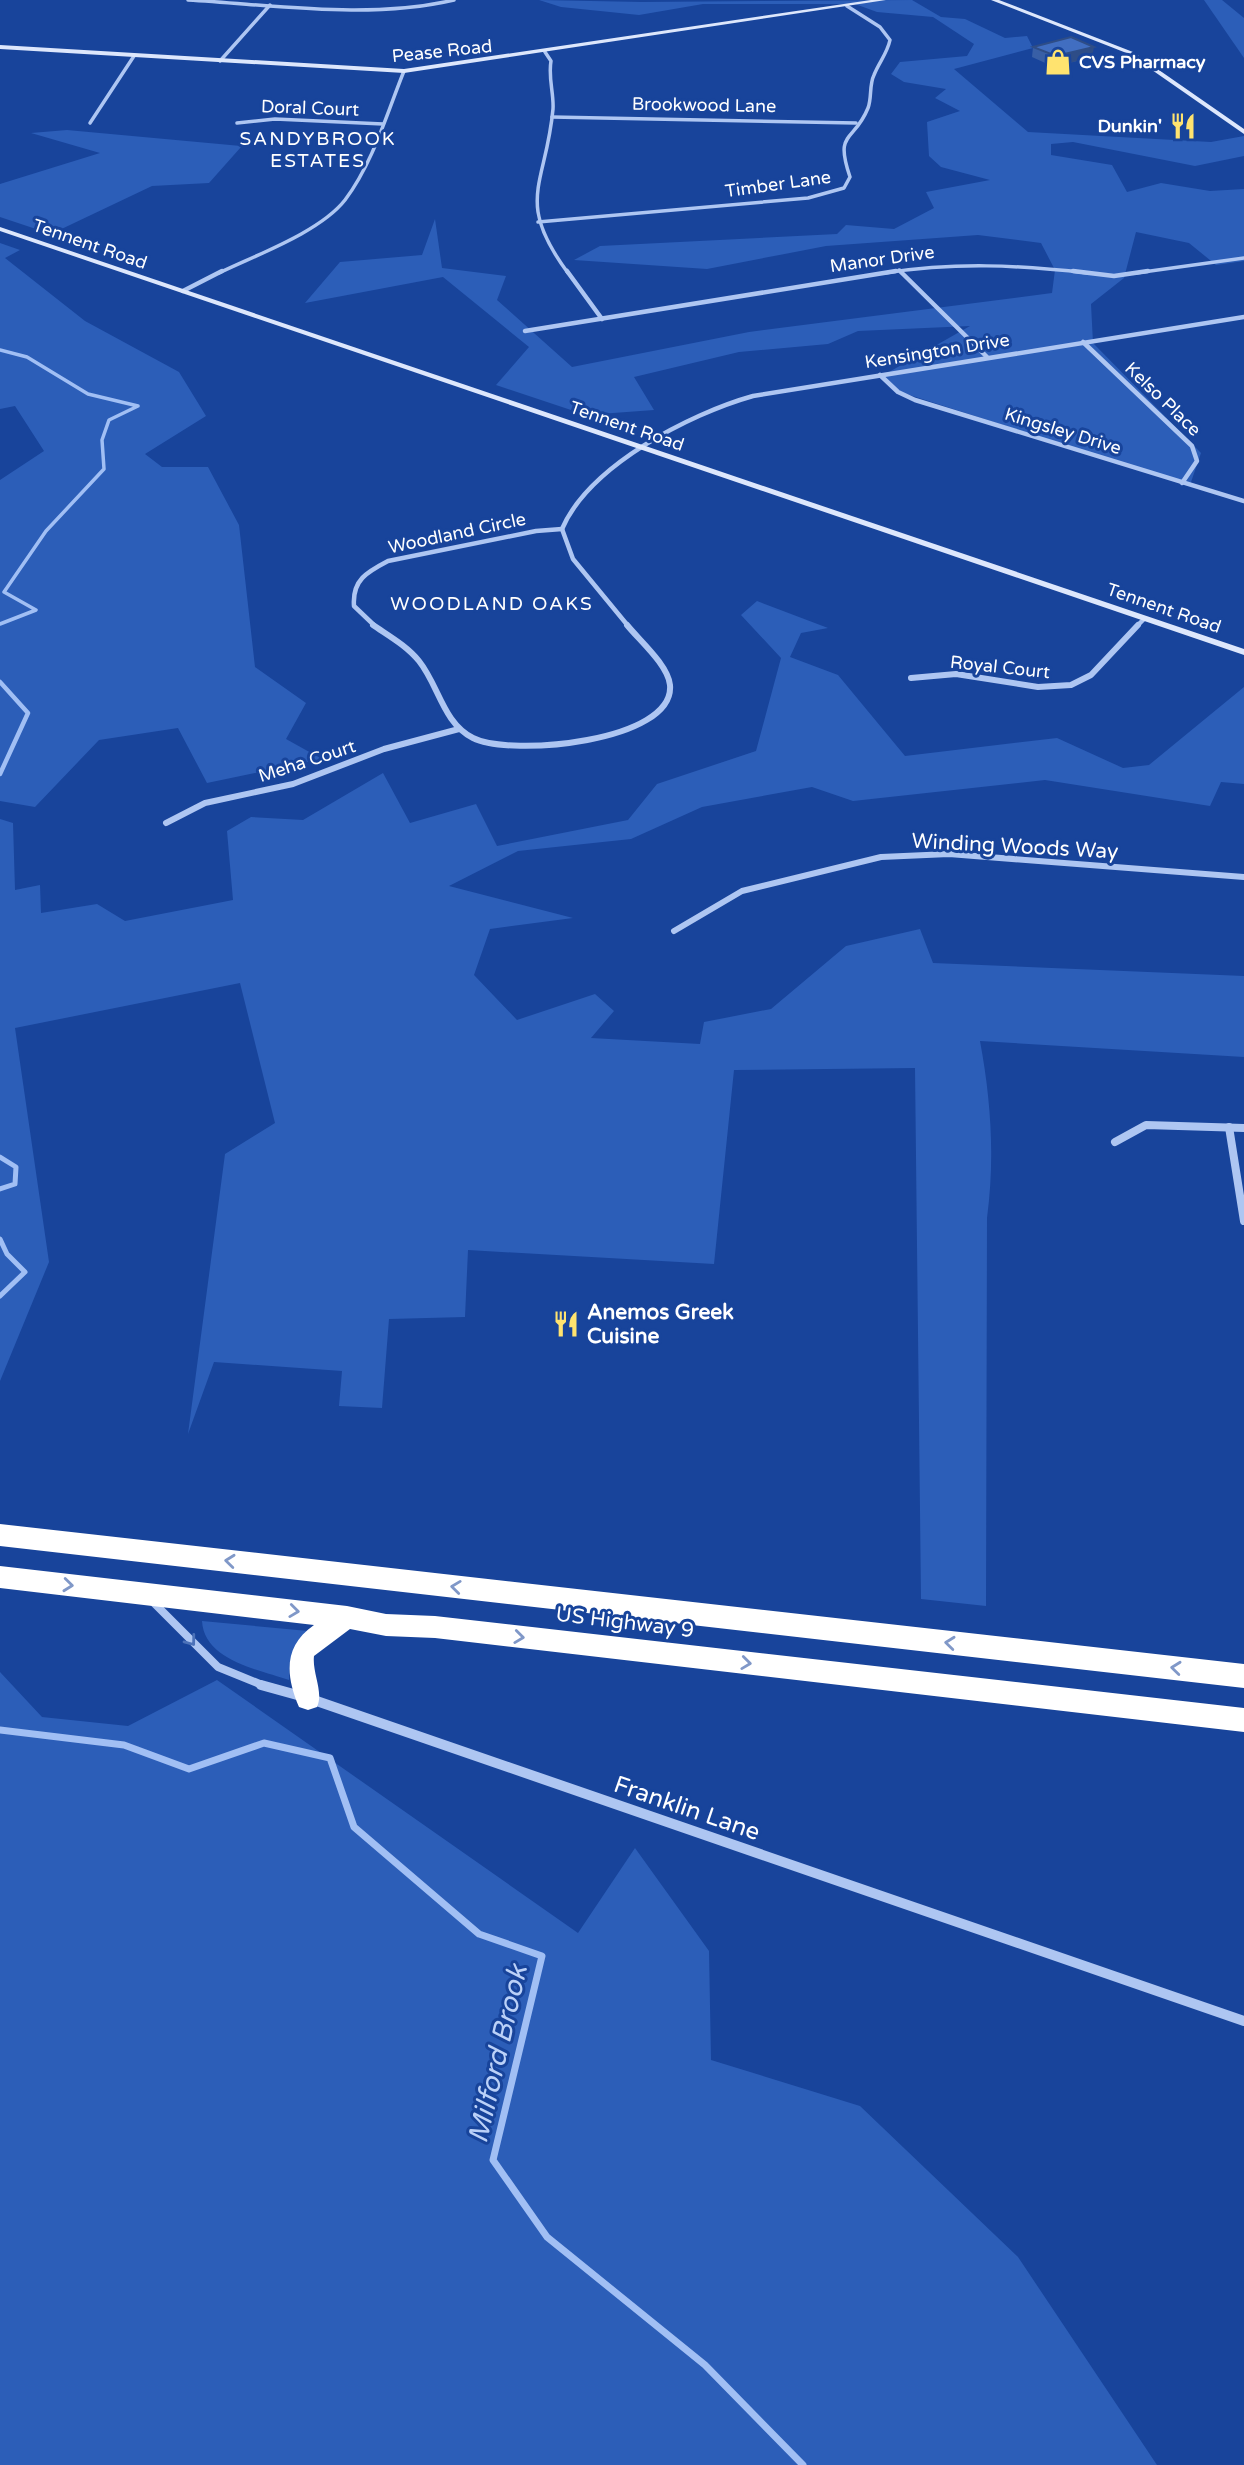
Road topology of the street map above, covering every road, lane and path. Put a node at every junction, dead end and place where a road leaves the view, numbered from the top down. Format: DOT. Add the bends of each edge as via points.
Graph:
graph roads {
  1 [pos="188,0"];
  2 [pos="454,0"];
  3 [pos="883,0"];
  4 [pos="993,0"];
  5 [pos="228,1"];
  6 [pos="271,5"];
  7 [pos="847,6"];
  8 [pos="0,47"];
  9 [pos="545,52"];
  10 [pos="134,55"];
  11 [pos="220,61"];
  12 [pos="404,71"];
  13 [pos="552,117"];
  14 [pos="90,122"];
  15 [pos="237,123"];
  16 [pos="856,123"];
  17 [pos="383,124"];
  18 [pos="1244,132"];
  19 [pos="538,222"];
  20 [pos="0,229"];
  21 [pos="1244,258"];
  22 [pos="899,270"];
  23 [pos="183,291"];
  24 [pos="1244,317"];
  25 [pos="602,319"];
  26 [pos="525,331"];
  27 [pos="1083,342"];
  28 [pos="987,357"];
  29 [pos="880,375"];
  30 [pos="646,449"];
  31 [pos="1182,482"];
  32 [pos="1244,501"];
  33 [pos="562,529"];
  34 [pos="1144,619"];
  35 [pos="1244,652"];
  36 [pos="911,678"];
  37 [pos="459,729"];
  38 [pos="166,823"];
  39 [pos="1244,877"];
  40 [pos="674,931"];
  41 [pos="1229,1127"];
  42 [pos="1244,1128"];
  43 [pos="1115,1142"];
  44 [pos="1244,1221"];
  45 [pos="0,1535"];
  46 [pos="0,1577"];
  47 [pos="143,1593"];
  48 [pos="347,1617"];
  49 [pos="1244,1676"];
  50 [pos="308,1698"];
  51 [pos="1244,1720"];
  52 [pos="1244,2021"];
  1 -- 5 [label="street"];
  2 -- 6 [label="street" via="380,11"];
  3 -- 7 [label="street, Pease Road"];
  4 -- 18 [label="street" via="1131,53"];
  5 -- 6 [label="street"];
  6 -- 11 [label="street"];
  7 -- 9 [label="street, Pease Road"];
  7 -- 16 [label="street, Timber Lane" via="880,27 890,40 873,76 868,108"];
  8 -- 10 [label="street, Pease Road"];
  9 -- 12 [label="street, Pease Road"];
  9 -- 13 [label="street" via="551,61"];
  10 -- 11 [label="street, Pease Road"];
  10 -- 14 [label="street"];
  11 -- 12 [label="street, Pease Road"];
  12 -- 17 [label="street"];
  13 -- 16 [label="street, Brookwood Lane"];
  13 -- 19 [label="street" via="536,193"];
  15 -- 17 [label="street, Doral Court" via="275,118"];
  16 -- 19 [label="street, Timber Lane" via="843,146 850,181 834,193"];
  17 -- 23 [label="street" via="355,188 334,211"];
  19 -- 25 [label="street" via="547,245"];
  20 -- 23 [label="street, Tennent Road"];
  21 -- 22 [label="street, Manor Drive" via="1114,276 993,263"];
  22 -- 25 [label="street, Manor Drive"];
  22 -- 28 [label="street"];
  23 -- 30 [label="street, Tennent Road"];
  24 -- 27 [label="street, Kensington Drive"];
  25 -- 26 [label="street, Manor Drive"];
  27 -- 28 [label="street, Kensington Drive"];
  27 -- 31 [label="street, Kelso Place" via="1192,446 1197,465"];
  28 -- 29 [label="street, Kensington Drive"];
  29 -- 30 [label="street, Kensington Drive" via="730,401 699,413"];
  29 -- 31 [label="street, Kingsley Drive" via="915,400"];
  30 -- 33 [label="street" via="581,496"];
  30 -- 34 [label="street, Tennent Road"];
  31 -- 32 [label="street, Kingsley Drive"];
  33 -- 37 [label="street, Woodland Circle" via="402,557 374,567 355,584 354,606 418,659"];
  33 -- 37 [label="street" via="573,559 668,676 671,691 665,705 632,727 536,748 490,743"];
  34 -- 35 [label="street, Tennent Road"];
  34 -- 36 [label="street, Royal Court" via="1091,675 1071,685 1038,687 956,674"];
  37 -- 38 [label="street, Meha Court" via="384,749 293,784 205,803"];
  39 -- 40 [label="street, Winding Woods Way" via="949,854 881,857 741,891"];
  41 -- 42 [label="street"];
  41 -- 43 [label="street" via="1146,1125"];
  41 -- 44 [label="street"];
  49 -- 45 [label="highway, US Highway 9, one-way"];
  46 -- 47 [label="highway, US Highway 9, one-way"];
  47 -- 48 [label="highway, US Highway 9, one-way"];
  47 -- 50 [label="street, Franklin Lane, one-way" via="218,1667"];
  48 -- 50 [label="highway" via="303,1650 299,1674"];
  48 -- 51 [label="highway, US Highway 9, one-way"];
  50 -- 52 [label="street, Franklin Lane"];
}
